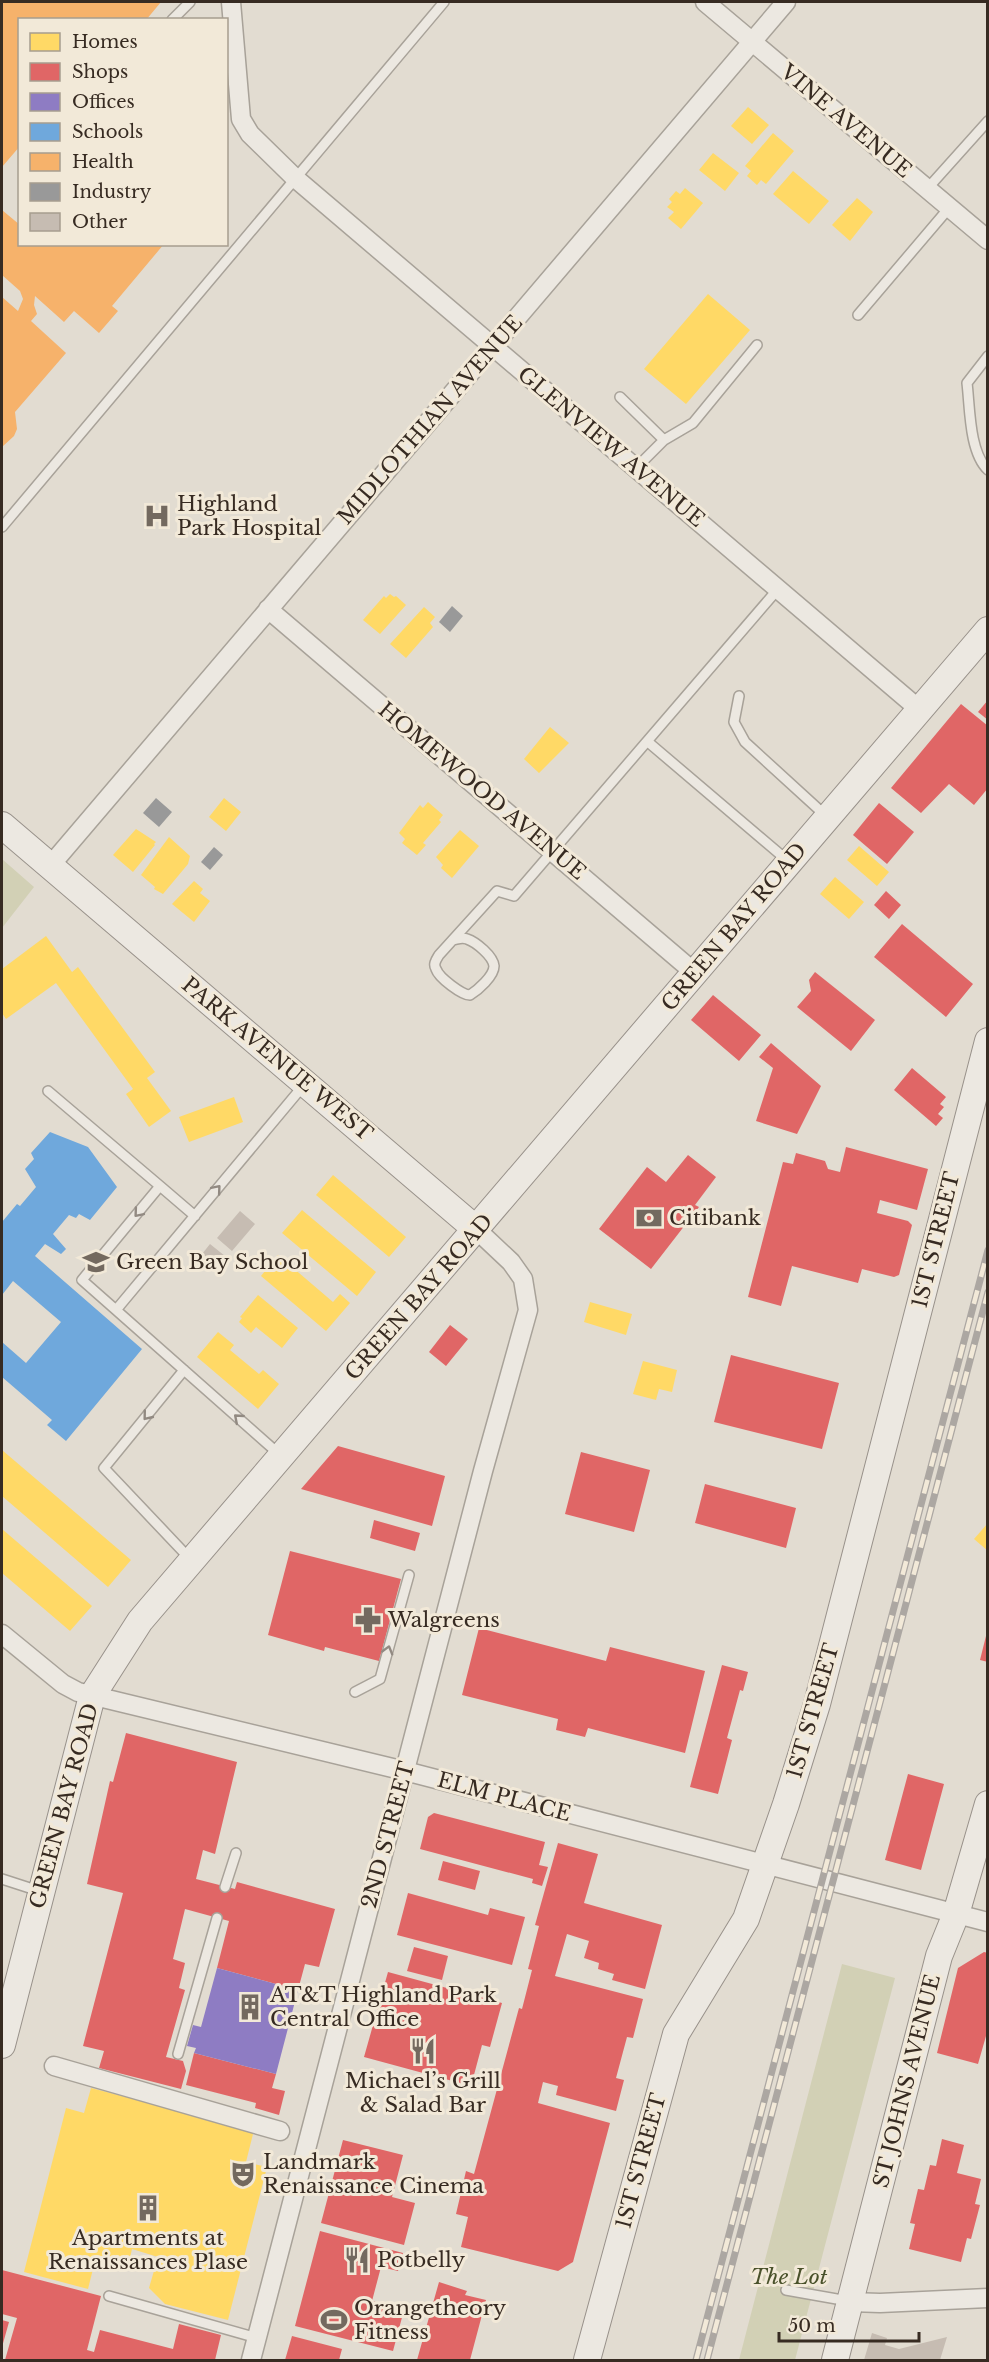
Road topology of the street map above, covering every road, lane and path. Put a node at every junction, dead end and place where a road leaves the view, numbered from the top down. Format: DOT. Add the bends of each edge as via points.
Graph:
graph roads {
  1 [pos="190,2"];
  2 [pos="231,2"];
  3 [pos="444,2"];
  4 [pos="705,2"];
  5 [pos="786,2"];
  6 [pos="174,18"];
  7 [pos="752,42"];
  8 [pos="987,121"];
  9 [pos="295,178"];
  10 [pos="927,189"];
  11 [pos="949,208"];
  12 [pos="987,240"];
  13 [pos="858,315"];
  14 [pos="757,345"];
  15 [pos="494,346"];
  16 [pos="987,356"];
  17 [pos="620,397"];
  18 [pos="664,440"];
  19 [pos="636,468"];
  20 [pos="987,470"];
  21 [pos="2,525"];
  22 [pos="778,589"];
  23 [pos="268,609"];
  24 [pos="987,630"];
  25 [pos="739,696"];
  26 [pos="920,710"];
  27 [pos="648,742"];
  28 [pos="827,818"];
  29 [pos="2,825"];
  30 [pos="554,852"];
  31 [pos="789,862"];
  32 [pos="50,866"];
  33 [pos="453,940"];
  34 [pos="695,973"];
  35 [pos="987,1041"];
  36 [pos="305,1083"];
  37 [pos="48,1092"];
  38 [pos="160,1186"];
  39 [pos="195,1216"];
  40 [pos="477,1230"];
  41 [pos="116,1310"];
  42 [pos="528,1310"];
  43 [pos="184,1370"];
  44 [pos="282,1456"];
  45 [pos="192,1562"];
  46 [pos="409,1575"];
  47 [pos="2,1634"];
  48 [pos="355,1692"];
  49 [pos="92,1696"];
  50 [pos="405,1771"];
  51 [pos="987,1804"];
  52 [pos="236,1853"];
  53 [pos="766,1865"];
  54 [pos="2,1879"];
  55 [pos="225,1887"];
  56 [pos="41,1892"];
  57 [pos="956,1914"];
  58 [pos="217,1918"];
  59 [pos="987,1922"];
  60 [pos="2,2045"];
  61 [pos="178,2054"];
  62 [pos="54,2066"];
  63 [pos="280,2131"];
  64 [pos="786,2290"];
  65 [pos="109,2296"];
  66 [pos="987,2298"];
  67 [pos="850,2302"];
  68 [pos="257,2338"];
  69 [pos="251,2361"];
  70 [pos="587,2361"];
  71 [pos="835,2361"];
  1 -- 6 [label="lane"];
  2 -- 9 [label="street, GLENVIEW AVENUE" via="242,124"];
  3 -- 9 [label="lane"];
  4 -- 7 [label="street, VINE AVENUE"];
  5 -- 7 [label="street, MIDLOTHIAN AVENUE"];
  7 -- 10 [label="street, VINE AVENUE"];
  7 -- 15 [label="street, MIDLOTHIAN AVENUE"];
  8 -- 10 [label="lane"];
  9 -- 15 [label="street, GLENVIEW AVENUE"];
  9 -- 21 [label="lane"];
  10 -- 11 [label="street, VINE AVENUE"];
  11 -- 12 [label="street, VINE AVENUE"];
  11 -- 13 [label="lane"];
  14 -- 18 [label="lane" via="693,423"];
  15 -- 19 [label="street, GLENVIEW AVENUE"];
  15 -- 23 [label="street, MIDLOTHIAN AVENUE"];
  16 -- 20 [label="lane" via="968,383 974,441"];
  17 -- 18 [label="lane"];
  18 -- 19 [label="lane"];
  19 -- 22 [label="street, GLENVIEW AVENUE"];
  22 -- 26 [label="street, GLENVIEW AVENUE"];
  22 -- 27 [label="lane"];
  23 -- 30 [label="street, HOMEWOOD AVENUE"];
  23 -- 32 [label="street, MIDLOTHIAN AVENUE"];
  24 -- 26 [label="street, GREEN BAY ROAD"];
  25 -- 28 [label="lane" via="734,722 745,742"];
  26 -- 28 [label="street, GREEN BAY ROAD"];
  27 -- 30 [label="lane"];
  27 -- 31 [label="lane"];
  28 -- 31 [label="street, GREEN BAY ROAD"];
  29 -- 32 [label="street, PARK AVENUE WEST"];
  30 -- 33 [label="lane" via="514,896 497,891"];
  30 -- 34 [label="street, HOMEWOOD AVENUE"];
  31 -- 34 [label="street, GREEN BAY ROAD"];
  32 -- 36 [label="street, PARK AVENUE WEST"];
  33 -- 33 [label="lane" via="439,955 435,968 462,994 470,995 492,973 494,964 474,943 462,938"];
  34 -- 40 [label="street, GREEN BAY ROAD"];
  35 -- 53 [label="street, 1ST STREET" via="817,1704"];
  39 -- 36 [label="lane, one-way"];
  36 -- 40 [label="street, PARK AVENUE WEST"];
  37 -- 38 [label="lane"];
  38 -- 39 [label="lane"];
  38 -- 41 [label="lane, one-way" via="82,1280"];
  39 -- 41 [label="lane"];
  40 -- 42 [label="street, PARK AVENUE WEST" via="512,1262 523,1279"];
  40 -- 44 [label="street, GREEN BAY ROAD"];
  41 -- 43 [label="lane"];
  42 -- 50 [label="street, 2ND STREET"];
  44 -- 43 [label="lane, one-way"];
  43 -- 45 [label="lane, one-way" via="104,1468"];
  44 -- 45 [label="street, GREEN BAY ROAD"];
  45 -- 49 [label="street, GREEN BAY ROAD" via="140,1621"];
  48 -- 46 [label="lane, one-way" via="380,1679"];
  47 -- 49 [label="street, ELM PLACE" via="63,1684"];
  49 -- 50 [label="street, ELM PLACE"];
  49 -- 56 [label="street, GREEN BAY ROAD"];
  50 -- 53 [label="street, ELM PLACE"];
  50 -- 68 [label="street, 2ND STREET"];
  51 -- 57 [label="street, ST JOHNS AVENUE"];
  52 -- 55 [label="lane"];
  53 -- 57 [label="street, ELM PLACE"];
  53 -- 70 [label="street, 1ST STREET" via="747,1919 676,2034"];
  54 -- 56 [label="lane"];
  56 -- 60 [label="street, GREEN BAY ROAD"];
  57 -- 59 [label="street, ELM PLACE"];
  57 -- 67 [label="street, ST JOHNS AVENUE" via="939,1956"];
  58 -- 61 [label="lane"];
  62 -- 63 [label="street"];
  64 -- 67 [label="lane"];
  65 -- 68 [label="lane"];
  66 -- 67 [label="street"];
  67 -- 71 [label="street, ST JOHNS AVENUE"];
  68 -- 69 [label="street, 2ND STREET"];
}
